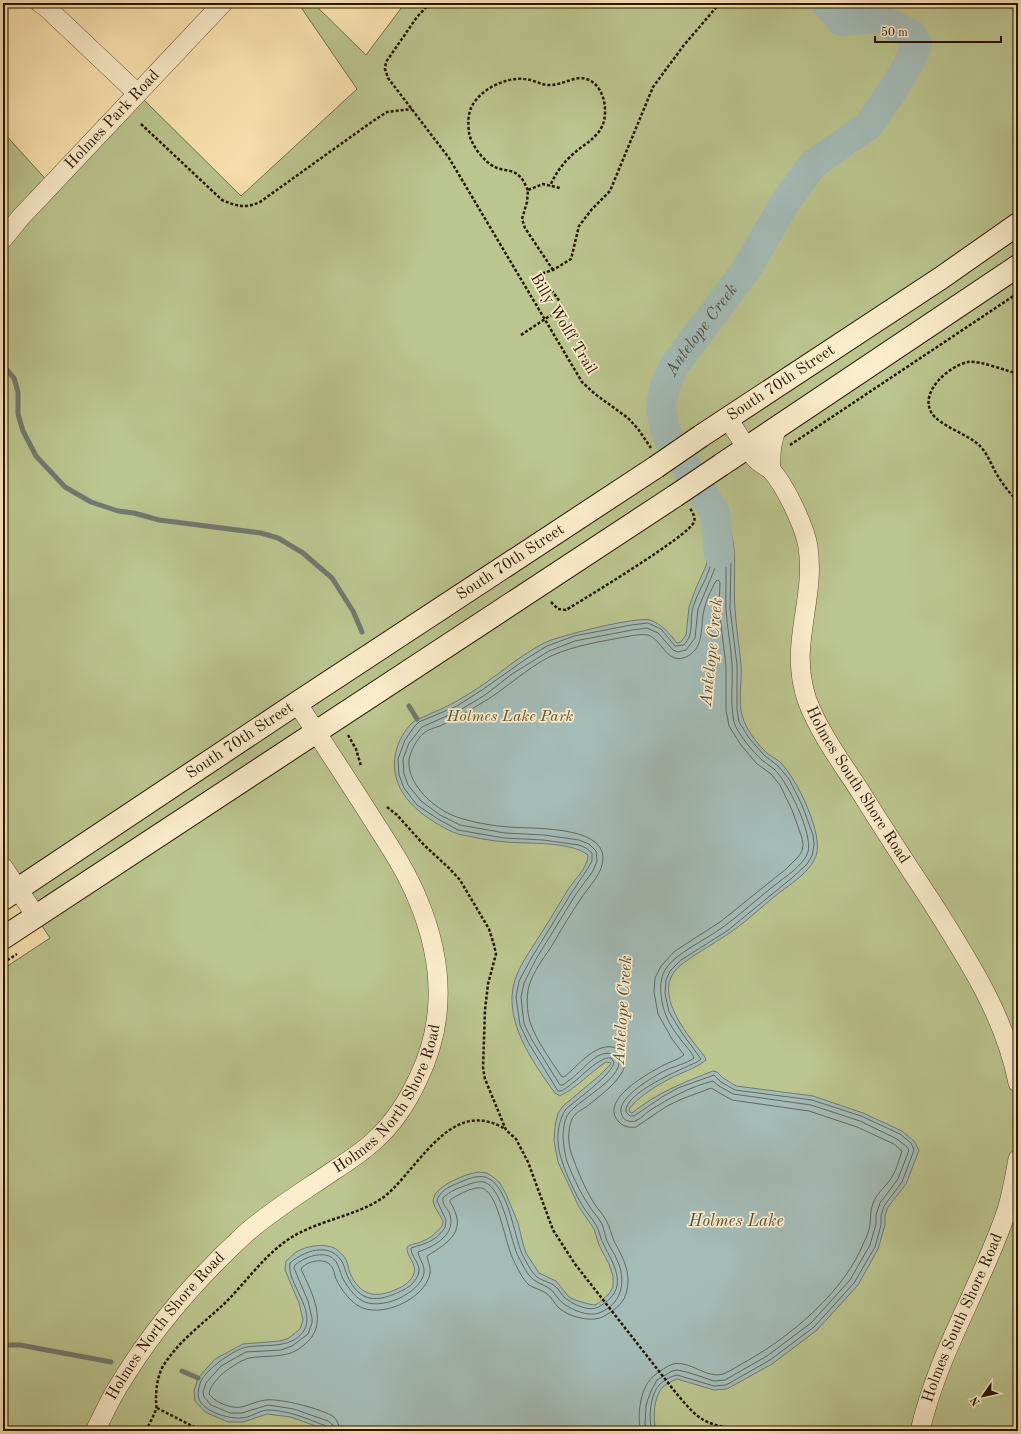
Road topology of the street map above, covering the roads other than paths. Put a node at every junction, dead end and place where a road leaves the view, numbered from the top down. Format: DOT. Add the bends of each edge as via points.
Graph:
graph roads {
  1 [pos="40,3"];
  2 [pos="223,3"];
  3 [pos="138,94"];
  4 [pos="1018,224"];
  5 [pos="3,239"];
  6 [pos="1018,266"];
  7 [pos="728,419"];
  8 [pos="777,428"];
  9 [pos="747,448"];
  10 [pos="771,470"];
  11 [pos="297,703"];
  12 [pos="316,732"];
  13 [pos="3,867"];
  14 [pos="11,894"];
  15 [pos="36,916"];
  16 [pos="3,938"];
  17 [pos="1018,1083"];
  18 [pos="1018,1159"];
  19 [pos="95,1431"];
  20 [pos="920,1431"];
  1 -- 3 [label="street"];
  2 -- 3 [label="street, Holmes Park Road"];
  3 -- 5 [label="street, Holmes Park Road"];
  4 -- 7 [label="main road, South 70th Street"];
  6 -- 8 [label="main road, South 70th Street"];
  7 -- 9 [label="street, Holmes South Shore Road"];
  7 -- 11 [label="main road, South 70th Street, bridge" via="702,436 655,459"];
  8 -- 9 [label="main road, South 70th Street"];
  8 -- 10 [label="street" via="770,453"];
  9 -- 10 [label="street, Holmes South Shore Road" via="758,461"];
  9 -- 12 [label="main road, South 70th Street, bridge" via="721,465 681,499"];
  10 -- 17 [label="street, Holmes South Shore Road" via="798,514 808,546 809,580 799,661 801,680 808,701 837,756 945,924 990,1002 1010,1047"];
  11 -- 12 [label="street, Holmes North Shore Road"];
  11 -- 14 [label="main road, South 70th Street"];
  12 -- 15 [label="main road, South 70th Street"];
  12 -- 19 [label="street, Holmes North Shore Road" via="397,858 419,901 432,944 436,968 438,1009 432,1046 412,1092 394,1120 374,1142 264,1219 218,1260 187,1294 135,1360 116,1389"];
  13 -- 14 [label="street"];
  14 -- 15 [label="street"];
  15 -- 16 [label="main road, South 70th Street"];
  18 -- 20 [label="street, Holmes South Shore Road" via="1007,1209 943,1359"];
}
